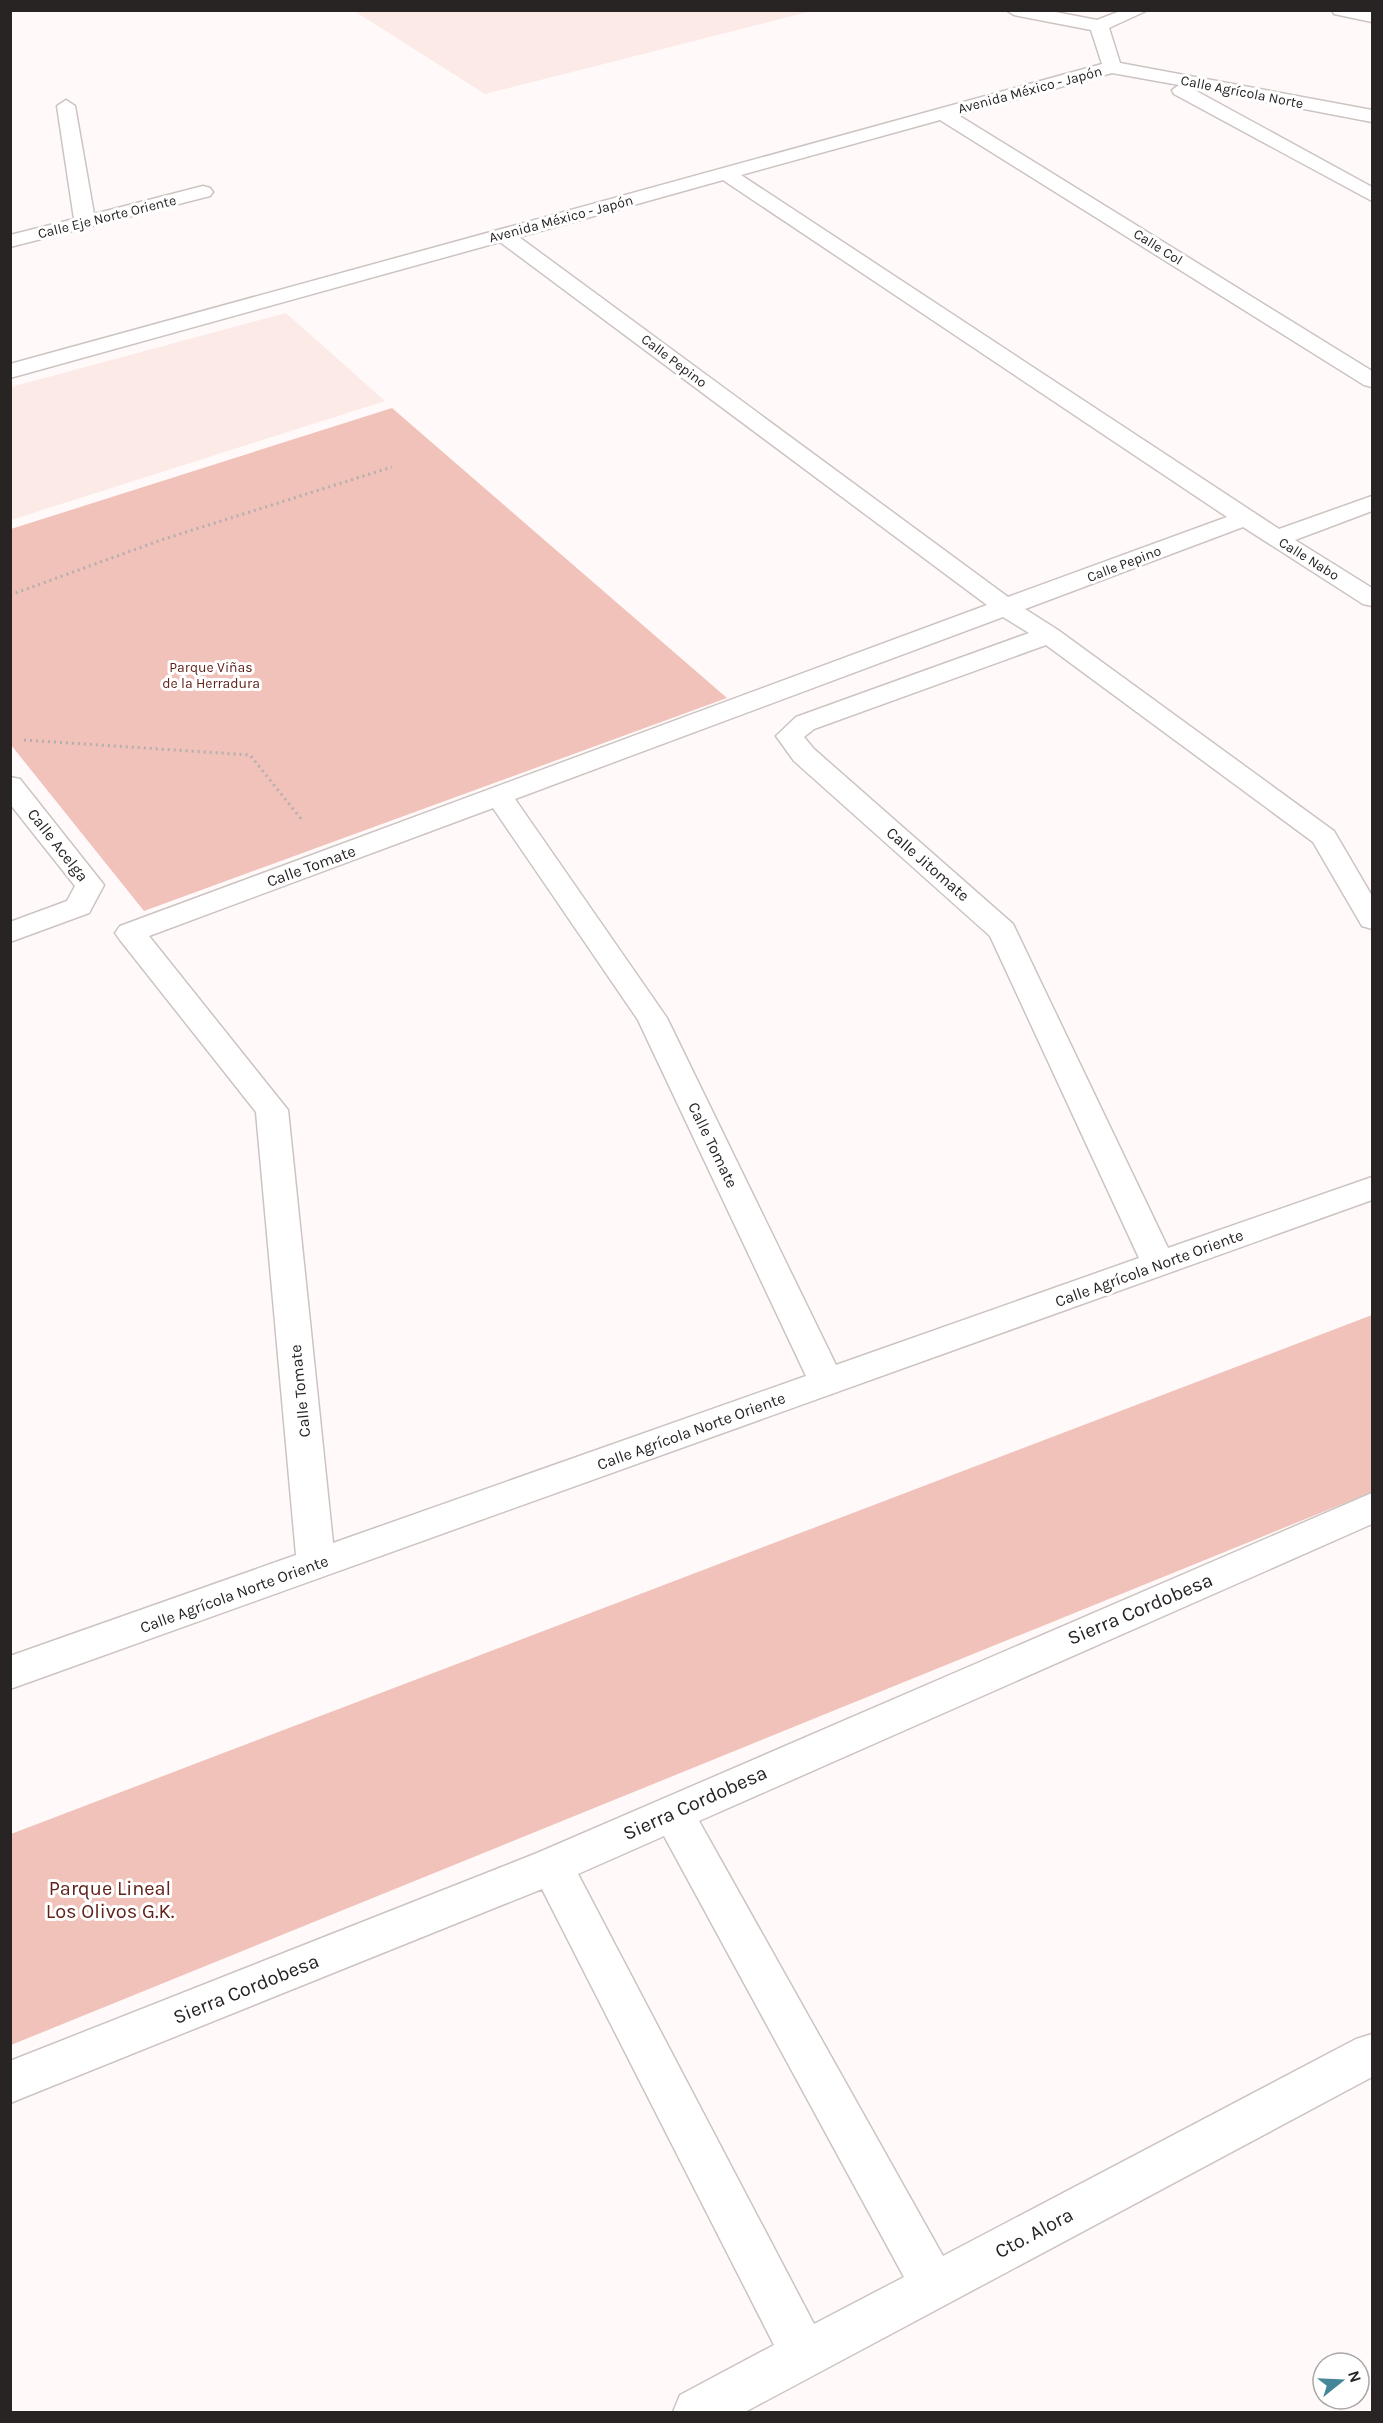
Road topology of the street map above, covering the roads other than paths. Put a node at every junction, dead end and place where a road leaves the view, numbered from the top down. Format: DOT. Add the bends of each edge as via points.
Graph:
graph roads {
  1 [pos="1014,10"];
  2 [pos="1140,10"];
  3 [pos="1340,10"];
  4 [pos="1372,16"];
  5 [pos="1100,26"];
  6 [pos="1113,68"];
  7 [pos="1156,76"];
  8 [pos="66,106"];
  9 [pos="943,114"];
  10 [pos="1372,116"];
  11 [pos="726,174"];
  12 [pos="203,192"];
  13 [pos="1372,195"];
  14 [pos="85,222"];
  15 [pos="503,235"];
  16 [pos="10,241"];
  17 [pos="10,370"];
  18 [pos="1372,380"];
  19 [pos="1372,503"];
  20 [pos="1245,518"];
  21 [pos="1277,538"];
  22 [pos="1372,599"];
  23 [pos="1008,609"];
  24 [pos="1049,635"];
  25 [pos="10,785"];
  26 [pos="498,795"];
  27 [pos="1372,920"];
  28 [pos="10,933"];
  29 [pos="1372,1188"];
  30 [pos="1159,1264"];
  31 [pos="827,1383"];
  32 [pos="1372,1508"];
  33 [pos="316,1564"];
  34 [pos="10,1673"];
  35 [pos="672,1812"];
  36 [pos="552,1866"];
  37 [pos="1372,2054"];
  38 [pos="10,2082"];
  39 [pos="934,2286"];
  40 [pos="805,2356"];
  41 [pos="697,2412"];
  1 -- 5 [label="street"];
  2 -- 5 [label="street"];
  3 -- 4 [label="street"];
  5 -- 6 [label="street"];
  6 -- 7 [label="street, Calle Agrícola Norte"];
  6 -- 9 [label="street, Avenida México - Japón"];
  7 -- 10 [label="street, Calle Agrícola Norte"];
  7 -- 13 [label="street"];
  8 -- 14 [label="street"];
  9 -- 11 [label="street, Avenida México - Japón"];
  9 -- 18 [label="street, Calle Col"];
  11 -- 15 [label="street, Avenida México - Japón"];
  11 -- 20 [label="street"];
  12 -- 14 [label="street, Calle Eje Norte Oriente"];
  14 -- 16 [label="street, Calle Eje Norte Oriente"];
  15 -- 17 [label="street, Avenida México - Japón"];
  15 -- 23 [label="street, Calle Pepino"];
  19 -- 21 [label="street"];
  20 -- 21 [label="street, Calle Nabo"];
  20 -- 23 [label="street, Calle Pepino"];
  21 -- 22 [label="street, Calle Nabo"];
  23 -- 24 [label="street"];
  23 -- 26 [label="street"];
  24 -- 27 [label="street" via="1324,837"];
  24 -- 30 [label="street, Calle Jitomate" via="805,723 789,736 804,755 1003,931"];
  25 -- 28 [label="street, Calle Acelga" via="90,885 79,907"];
  26 -- 31 [label="street, Calle Tomate" via="652,1018"];
  26 -- 33 [label="street, Calle Tomate" via="130,933 272,1110"];
  29 -- 30 [label="street, Calle Agrícola Norte Oriente"];
  30 -- 31 [label="street, Calle Agrícola Norte Oriente"];
  31 -- 33 [label="street, Calle Agrícola Norte Oriente"];
  32 -- 35 [label="street, Sierra Cordobesa"];
  33 -- 34 [label="street, Calle Agrícola Norte Oriente"];
  35 -- 36 [label="street, Sierra Cordobesa"];
  35 -- 39 [label="street"];
  36 -- 38 [label="street, Sierra Cordobesa"];
  36 -- 40 [label="street"];
  37 -- 39 [label="street, Cto. Alora"];
  39 -- 40 [label="street, Cto. Alora"];
  40 -- 41 [label="street, Cto. Alora"];
}
